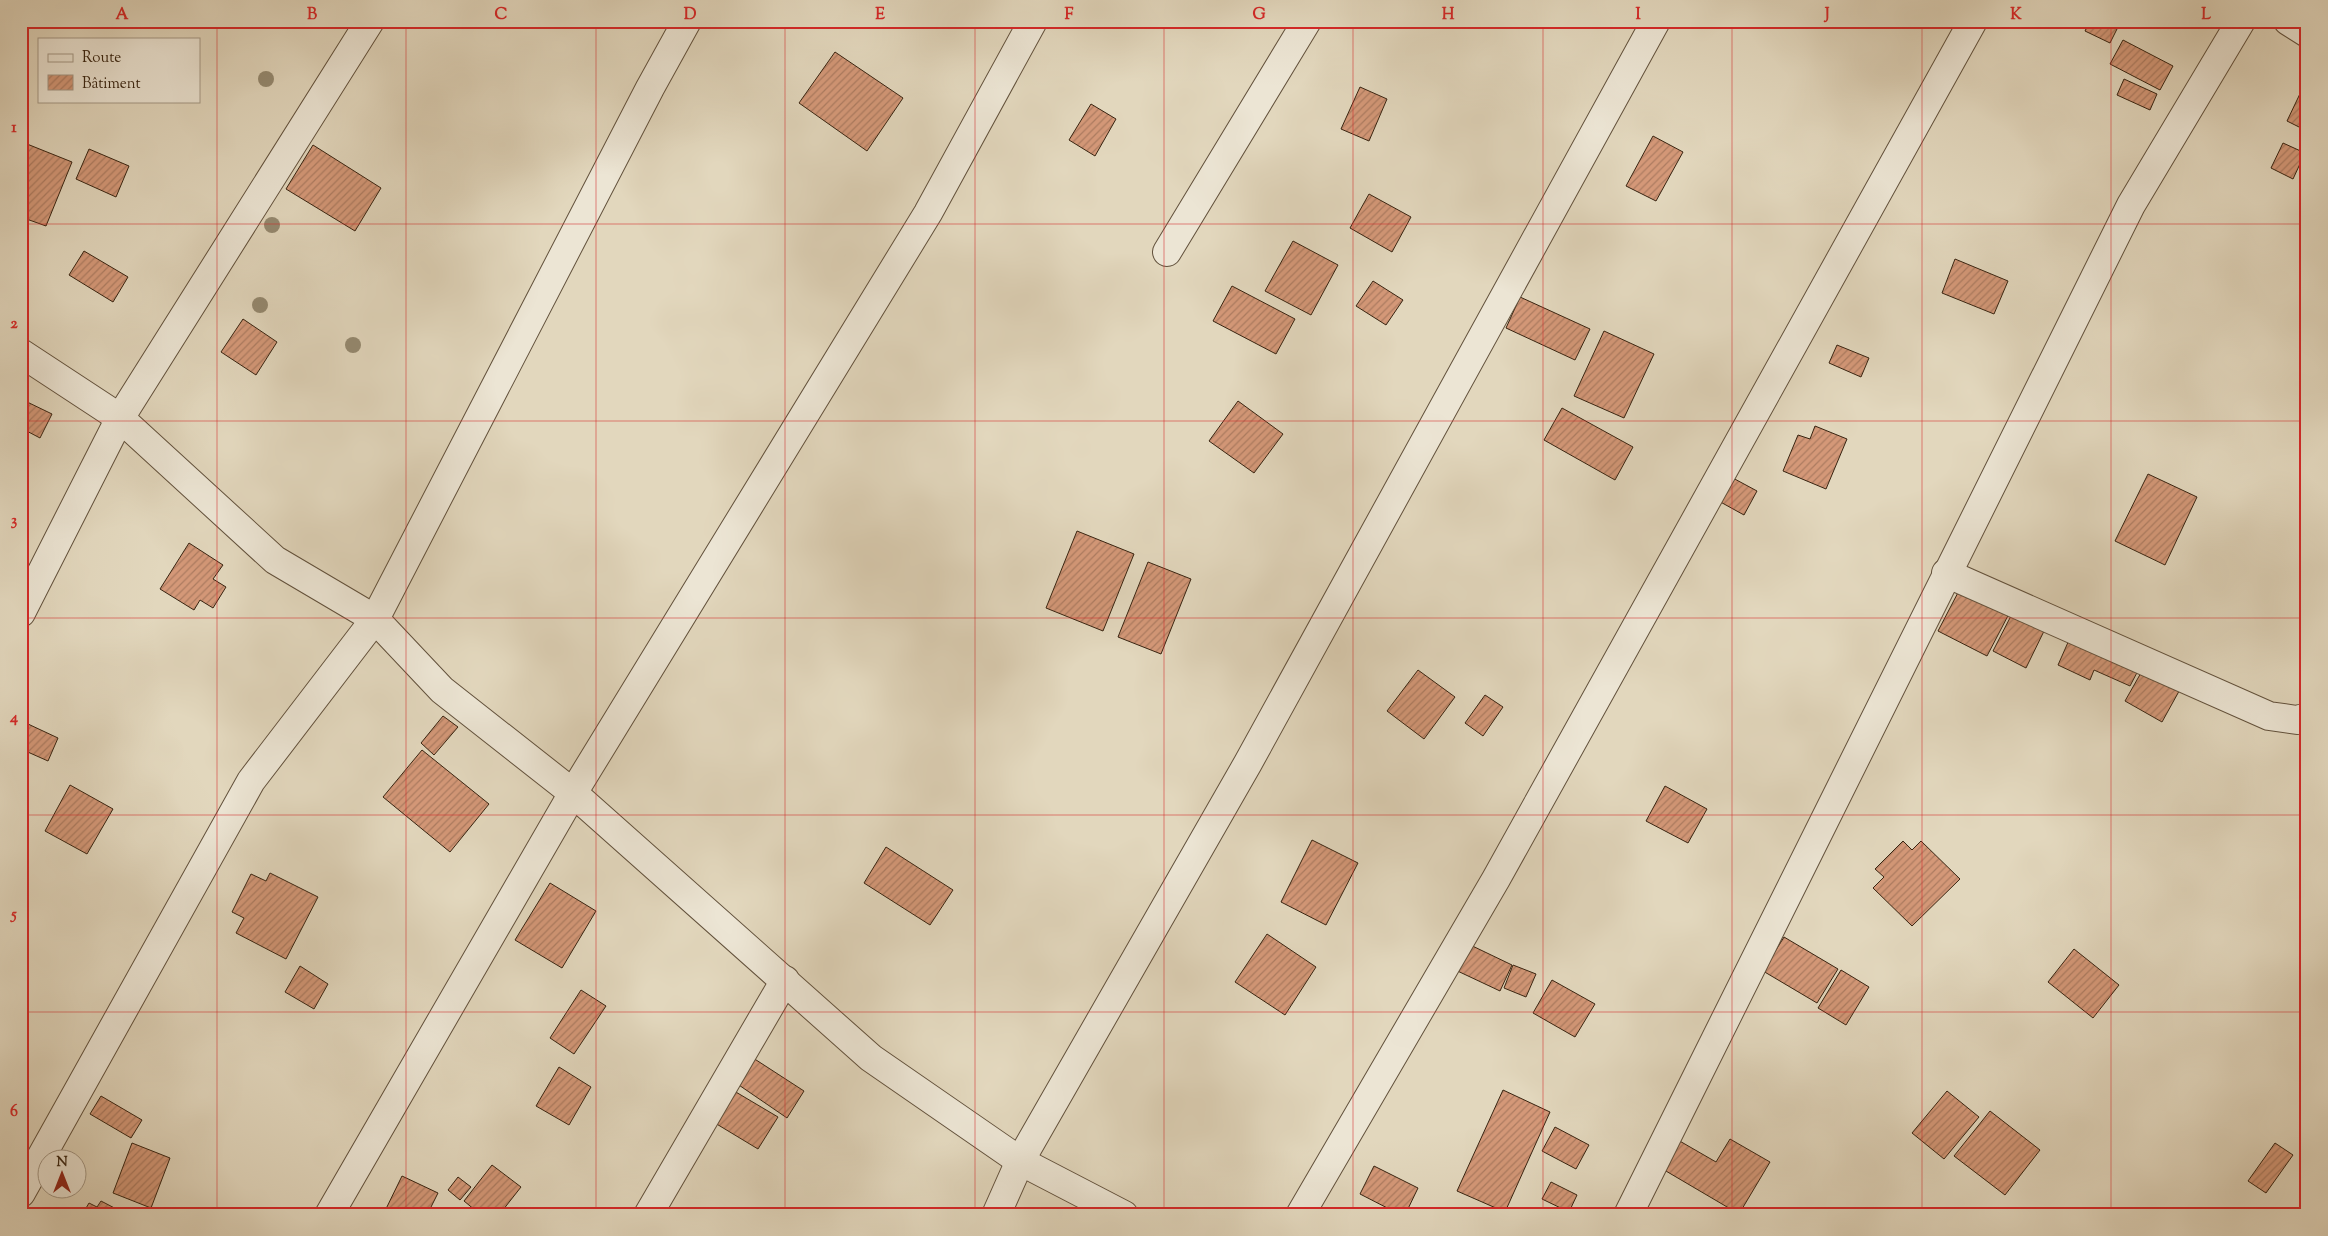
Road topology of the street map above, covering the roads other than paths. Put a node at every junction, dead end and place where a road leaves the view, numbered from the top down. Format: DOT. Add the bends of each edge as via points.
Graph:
graph roads {
  1 [pos="370,21"];
  2 [pos="687,21"];
  3 [pos="1033,21"];
  4 [pos="1307,21"];
  5 [pos="1656,21"];
  6 [pos="1973,21"];
  7 [pos="2241,21"];
  8 [pos="2288,21"];
  9 [pos="2307,33"];
  10 [pos="1168,252"];
  11 [pos="21,353"];
  12 [pos="120,418"];
  13 [pos="1946,573"];
  14 [pos="21,613"];
  15 [pos="376,619"];
  16 [pos="2307,717"];
  17 [pos="573,793"];
  18 [pos="785,980"];
  19 [pos="1020,1161"];
  20 [pos="21,1193"];
  21 [pos="329,1215"];
  22 [pos="648,1215"];
  23 [pos="996,1215"];
  24 [pos="1124,1215"];
  25 [pos="1300,1215"];
  26 [pos="1628,1215"];
  1 -- 12 [label="street"];
  2 -- 15 [label="street"];
  3 -- 17 [label="street" via="928,213"];
  4 -- 10 [label="street"];
  5 -- 19 [label="street" via="1248,763"];
  6 -- 25 [label="street" via="1501,871"];
  7 -- 13 [label="street" via="2131,205"];
  8 -- 9 [label="street"];
  11 -- 12 [label="street"];
  12 -- 14 [label="street"];
  12 -- 15 [label="street" via="276,560"];
  13 -- 16 [label="street" via="2269,716 2297,720"];
  13 -- 26 [label="street"];
  15 -- 17 [label="street" via="442,690"];
  15 -- 20 [label="street" via="251,781"];
  17 -- 18 [label="street"];
  17 -- 21 [label="street"];
  18 -- 19 [label="street" via="871,1058"];
  18 -- 22 [label="street"];
  19 -- 23 [label="street"];
  19 -- 24 [label="street"];
}
